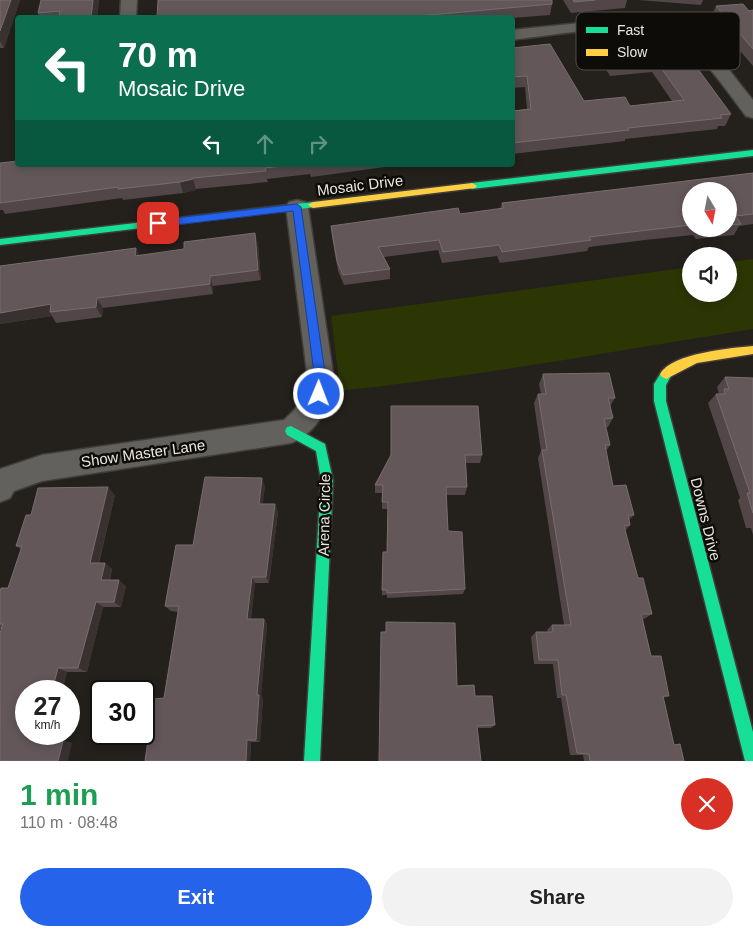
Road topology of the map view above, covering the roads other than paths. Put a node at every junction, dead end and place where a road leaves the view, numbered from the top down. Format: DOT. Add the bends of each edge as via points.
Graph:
graph roads {
  1 [pos="129,0"];
  2 [pos="128,15"];
  3 [pos="576,29"];
  4 [pos="515,35"];
  5 [pos="717,70"];
  6 [pos="753,112"];
  7 [pos="753,153"];
  8 [pos="297,207"];
  9 [pos="0,242"];
  10 [pos="753,350"];
  11 [pos="291,431"];
  12 [pos="0,488"];
  13 [pos="312,761"];
  14 [pos="753,761"];
  1 -- 2 [label="street"];
  3 -- 4 [label="street"];
  5 -- 6 [label="street"];
  7 -- 8 [label="street, Mosaic Drive"];
  8 -- 9 [label="street, Mosaic Drive"];
  8 -- 11 [label="street" via="320,373 319,394 311,412"];
  10 -- 14 [label="street, Downs Drive" via="688,361 668,370 661,382 660,401"];
  11 -- 12 [label="street, Show Master Lane" via="42,468 4,481"];
  11 -- 13 [label="street, Arena Circle" via="321,448 327,480"];
}
